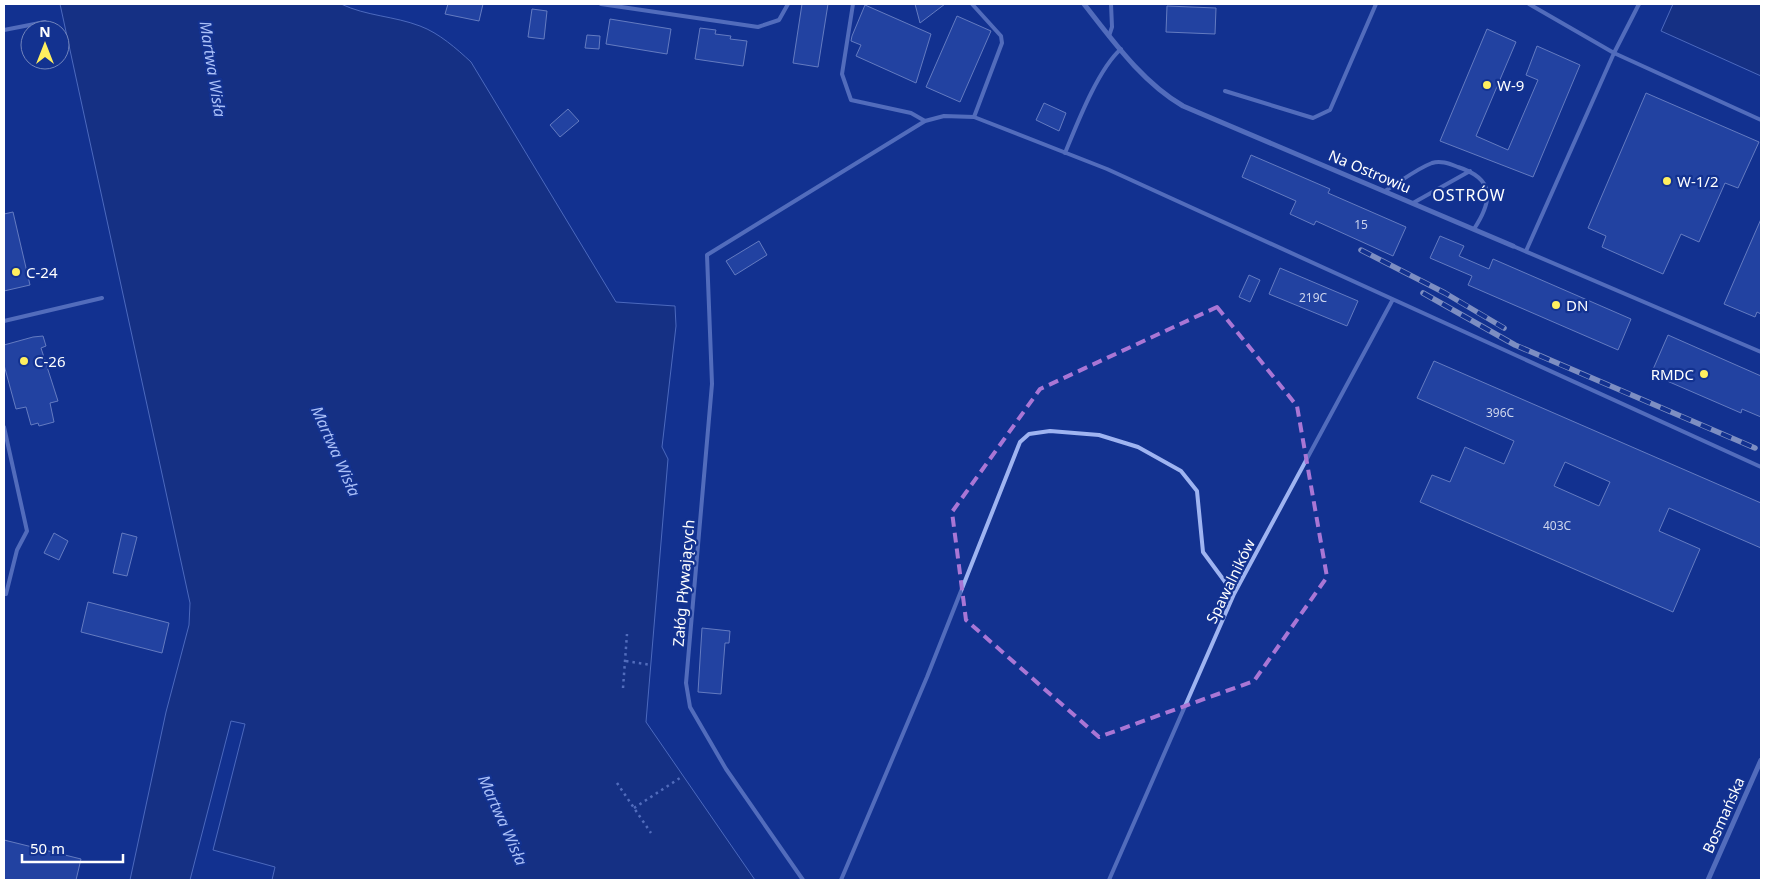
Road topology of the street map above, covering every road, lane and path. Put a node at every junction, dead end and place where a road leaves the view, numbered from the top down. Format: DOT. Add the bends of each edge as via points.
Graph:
graph roads {
  1 [pos="601,4"];
  2 [pos="788,4"];
  3 [pos="852,4"];
  4 [pos="972,4"];
  5 [pos="1084,4"];
  6 [pos="1111,4"];
  7 [pos="1376,4"];
  8 [pos="1529,4"];
  9 [pos="1639,4"];
  10 [pos="20,27"];
  11 [pos="4,30"];
  12 [pos="1109,36"];
  13 [pos="1121,49"];
  14 [pos="1614,53"];
  15 [pos="1225,91"];
  16 [pos="974,117"];
  17 [pos="1761,120"];
  18 [pos="925,121"];
  19 [pos="1065,153"];
  20 [pos="1470,171"];
  21 [pos="1386,191"];
  22 [pos="1413,203"];
  23 [pos="1474,229"];
  24 [pos="1513,246"];
  25 [pos="1526,251"];
  26 [pos="102,298"];
  27 [pos="1392,301"];
  28 [pos="4,321"];
  29 [pos="1761,352"];
  30 [pos="4,427"];
  31 [pos="1761,468"];
  32 [pos="4,594"];
  33 [pos="1234,594"];
  34 [pos="627,634"];
  35 [pos="626,661"];
  36 [pos="651,665"];
  37 [pos="623,688"];
  38 [pos="1761,760"];
  39 [pos="683,776"];
  40 [pos="617,783"];
  41 [pos="634,808"];
  42 [pos="650,833"];
  43 [pos="803,880"];
  44 [pos="841,880"];
  45 [pos="1109,880"];
  46 [pos="1708,880"];
  1 -- 2 [label="lane" via="758,27 779,20"];
  3 -- 18 [label="lane" via="842,74 851,100 911,114"];
  4 -- 16 [label="lane" via="1001,36 1002,43"];
  5 -- 12 [label="street, Na Ostrowiu"];
  6 -- 12 [label="lane"];
  7 -- 15 [label="lane" via="1330,110 1312,118"];
  8 -- 14 [label="lane"];
  9 -- 14 [label="lane"];
  10 -- 11 [label="lane"];
  12 -- 13 [label="street, Na Ostrowiu"];
  13 -- 19 [label="lane" via="1111,58"];
  13 -- 21 [label="street, Na Ostrowiu" via="1165,95 1184,106"];
  14 -- 17 [label="lane"];
  14 -- 25 [label="lane"];
  16 -- 18 [label="lane" via="944,116"];
  16 -- 19 [label="lane"];
  18 -- 43 [label="lane, Załóg Pływających" via="706,254 712,384 686,683 690,707 726,769"];
  19 -- 27 [label="lane" via="1107,169"];
  20 -- 21 [label="lane" via="1444,162 1433,163"];
  20 -- 22 [label="lane"];
  20 -- 23 [label="lane" via="1483,180 1487,189 1486,208"];
  21 -- 22 [label="street, Na Ostrowiu"];
  22 -- 23 [label="street, Na Ostrowiu"];
  23 -- 24 [label="street, Na Ostrowiu"];
  24 -- 25 [label="lane, Na Ostrowiu"];
  25 -- 29 [label="lane, Na Ostrowiu"];
  26 -- 28 [label="lane"];
  27 -- 31 [label="lane"];
  27 -- 33 [label="lane, Spawalników"];
  30 -- 32 [label="lane" via="27,531 17,550"];
  33 -- 44 [label="lane" via="1203,552 1197,491 1181,471 1138,447 1099,436 1050,431 1029,434 1020,442 927,677"];
  33 -- 45 [label="lane, Spawalników"];
  34 -- 35 [label="path"];
  35 -- 36 [label="path"];
  35 -- 37 [label="path"];
  38 -- 46 [label="street, Bosmańska"];
  39 -- 41 [label="path"];
  40 -- 41 [label="path"];
  41 -- 42 [label="path"];
}
